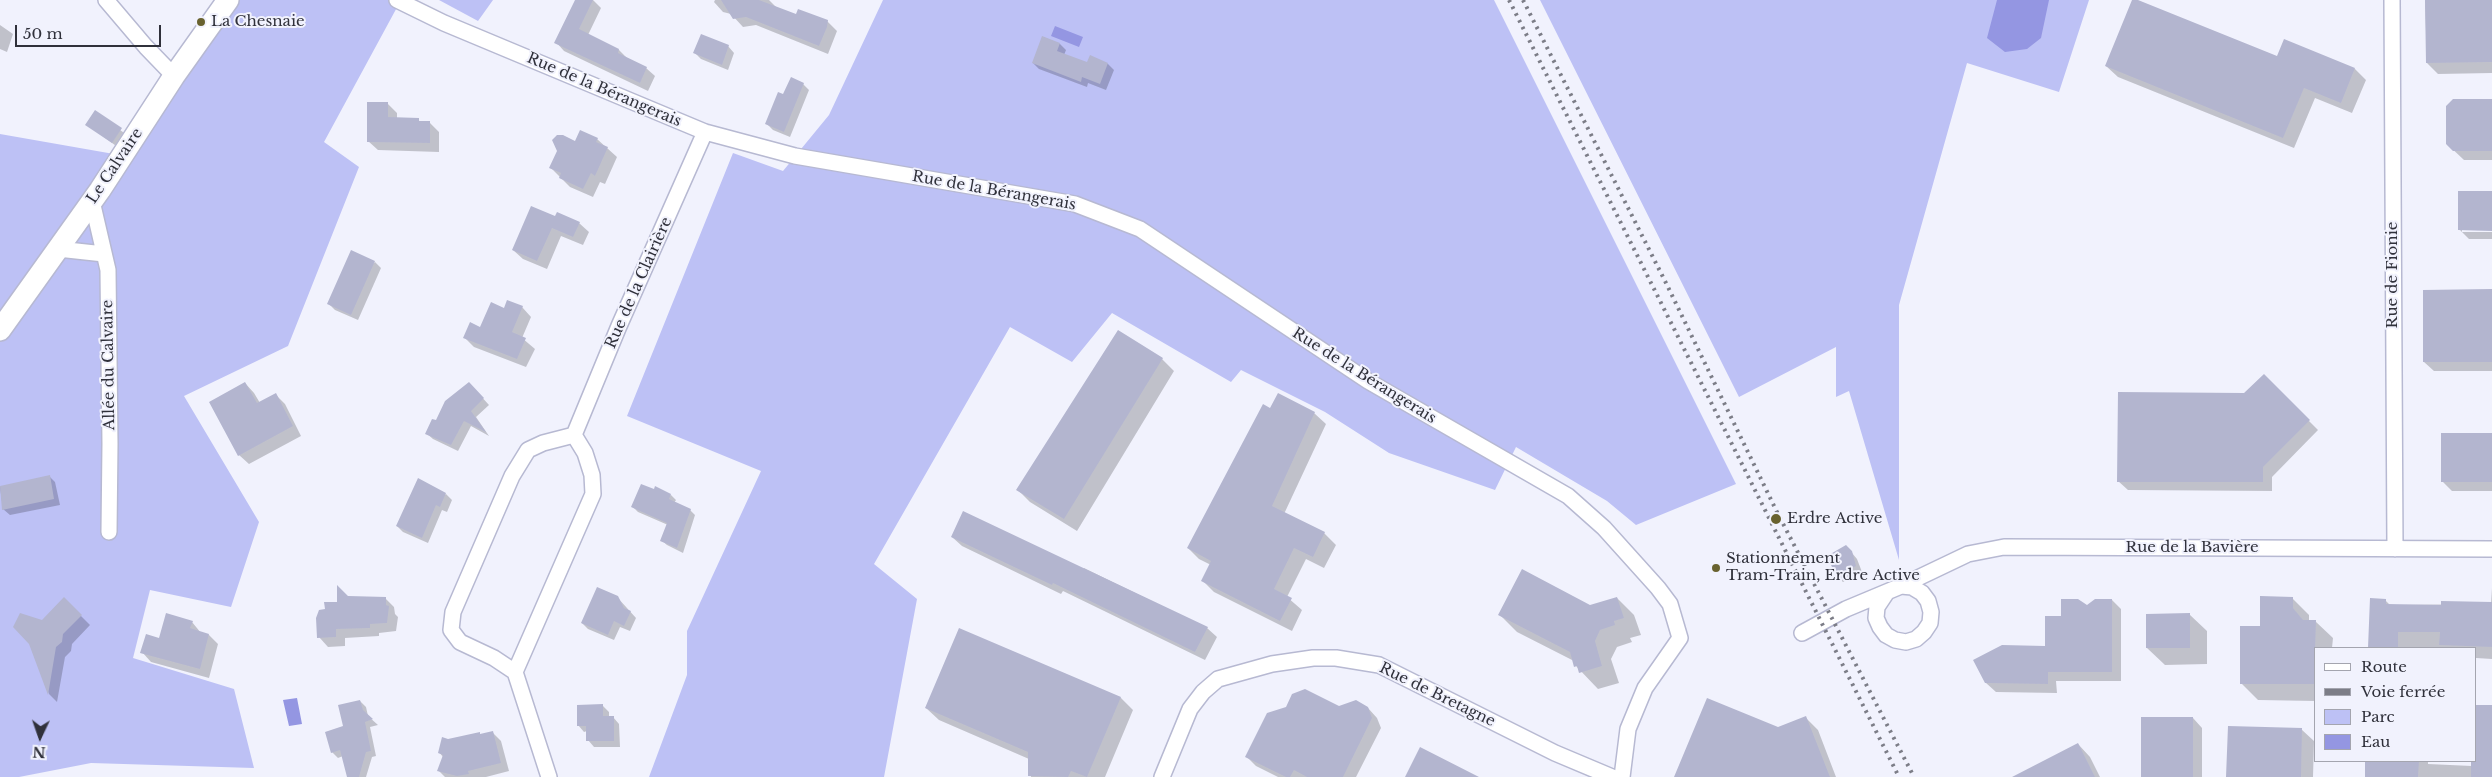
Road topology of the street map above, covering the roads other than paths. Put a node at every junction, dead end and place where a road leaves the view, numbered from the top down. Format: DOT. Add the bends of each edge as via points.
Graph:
graph roads {
  1 [pos="106,0"];
  2 [pos="228,0"];
  3 [pos="397,0"];
  4 [pos="2392,0"];
  5 [pos="174,76"];
  6 [pos="705,132"];
  7 [pos="92,201"];
  8 [pos="58,249"];
  9 [pos="104,254"];
  10 [pos="0,330"];
  11 [pos="574,434"];
  12 [pos="109,532"];
  13 [pos="2396,549"];
  14 [pos="2492,549"];
  15 [pos="1809,630"];
  16 [pos="515,672"];
  17 [pos="549,777"];
  18 [pos="1162,777"];
  19 [pos="1612,777"];
  20 [pos="1622,777"];
  1 -- 5 [label="street"];
  2 -- 5 [label="street, Le Calvaire"];
  3 -- 6 [label="street, Rue de la Bérangerais" via="444,23"];
  4 -- 13 [label="street, Rue de Fionie"];
  5 -- 7 [label="street, Le Calvaire"];
  6 -- 11 [label="street, Rue de la Clairière"];
  6 -- 20 [label="street, Rue de la Bérangerais" via="795,156 1075,204 1140,229 1368,381 1568,496 1604,528 1658,588 1670,604 1680,638 1645,688 1628,729"];
  7 -- 8 [label="street, Le Calvaire"];
  7 -- 9 [label="street, Allée du Calvaire"];
  8 -- 9 [label="street"];
  8 -- 10 [label="street, Le Calvaire"];
  9 -- 12 [label="street, Allée du Calvaire" via="108,270"];
  11 -- 16 [label="street" via="592,475 593,494"];
  11 -- 16 [label="street" via="528,450 512,476 453,612 452,630 460,642"];
  13 -- 14 [label="street, Rue de la Bavière"];
  13 -- 15 [label="street, Rue de la Bavière" via="2004,547 1968,554 1846,609"];
  16 -- 17 [label="street"];
  18 -- 19 [label="street, Rue de Bretagne" via="1190,709 1218,679 1272,664 1336,658 1379,665 1555,753"];
}
